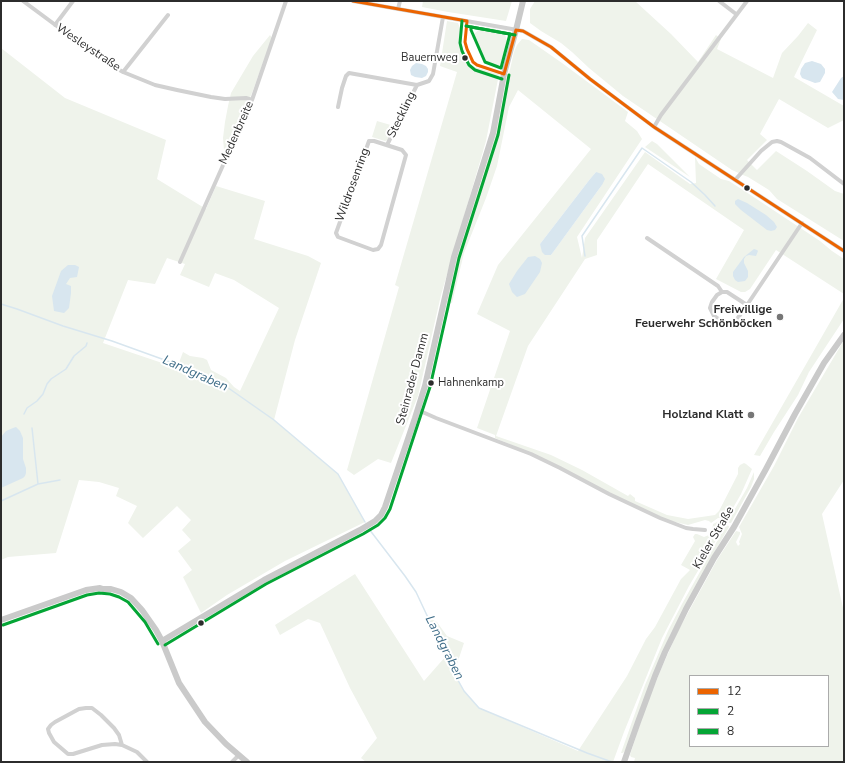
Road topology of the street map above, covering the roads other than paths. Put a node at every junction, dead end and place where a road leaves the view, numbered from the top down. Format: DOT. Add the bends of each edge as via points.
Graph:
graph roads {
  1 [pos="23,1"];
  2 [pos="73,1"];
  3 [pos="286,1"];
  4 [pos="353,1"];
  5 [pos="400,1"];
  6 [pos="523,1"];
  7 [pos="719,1"];
  8 [pos="747,1"];
  9 [pos="361,2"];
  10 [pos="398,9"];
  11 [pos="736,14"];
  12 [pos="168,16"];
  13 [pos="444,17"];
  14 [pos="55,25"];
  15 [pos="516,30"];
  16 [pos="123,72"];
  17 [pos="417,85"];
  18 [pos="252,100"];
  19 [pos="338,106"];
  20 [pos="654,126"];
  21 [pos="387,145"];
  22 [pos="735,180"];
  23 [pos="844,184"];
  24 [pos="802,222"];
  25 [pos="647,238"];
  26 [pos="844,251"];
  27 [pos="180,262"];
  28 [pos="722,292"];
  29 [pos="747,305"];
  30 [pos="844,334"];
  31 [pos="418,410"];
  32 [pos="704,530"];
  33 [pos="1,620"];
  34 [pos="162,641"];
  35 [pos="122,745"];
  36 [pos="239,755"];
  37 [pos="147,762"];
  38 [pos="232,762"];
  39 [pos="247,762"];
  40 [pos="624,762"];
  1 -- 14 [label="street, Wesleystraße"];
  2 -- 14 [label="street"];
  3 -- 18 [label="street, Medenbreite"];
  4 -- 9 [label="street"];
  5 -- 10 [label="street"];
  6 -- 15 [label="main road, Steinrader Damm"];
  7 -- 11 [label="street"];
  8 -- 11 [label="street"];
  9 -- 10 [label="street"];
  10 -- 13 [label="street"];
  11 -- 20 [label="street"];
  12 -- 16 [label="street"];
  13 -- 15 [label="street"];
  13 -- 17 [label="street" via="433,74 428,81"];
  14 -- 16 [label="street, Wesleystraße"];
  15 -- 20 [label="street" via="551,47"];
  15 -- 31 [label="main road, Steinrader Damm" via="504,74 493,133 454,257"];
  16 -- 18 [label="street, Wesleystraße" via="155,85 177,90 225,99"];
  17 -- 19 [label="street" via="349,73"];
  17 -- 21 [label="street, Steckling"];
  18 -- 27 [label="street, Medenbreite"];
  20 -- 22 [label="street"];
  21 -- 21 [label="street, Wildrosenring" via="369,141 336,233 338,237 374,250 381,245 406,155 402,150"];
  22 -- 23 [label="street" via="762,151 776,141 810,158"];
  22 -- 24 [label="street"];
  24 -- 26 [label="street"];
  24 -- 29 [label="street"];
  25 -- 28 [label="street" via="718,286"];
  28 -- 29 [label="street" via="727,292"];
  28 -- 29 [label="street" via="714,298 710,308 714,316 724,323 735,322"];
  30 -- 40 [label="main road, Kieler Straße" via="795,414 678,626 655,676"];
  31 -- 32 [label="street" via="531,454 660,518 686,528"];
  31 -- 34 [label="main road, Steinrader Damm" via="385,507 375,521 264,580"];
  33 -- 34 [label="main road" via="86,590 111,589 132,598"];
  34 -- 36 [label="main road" via="179,683 206,722"];
  35 -- 35 [label="street" via="108,744 69,754 54,742 48,729 55,722 80,709 92,708 114,728"];
  35 -- 37 [label="street" via="137,752"];
  36 -- 38 [label="street"];
  36 -- 39 [label="main road"];
}
